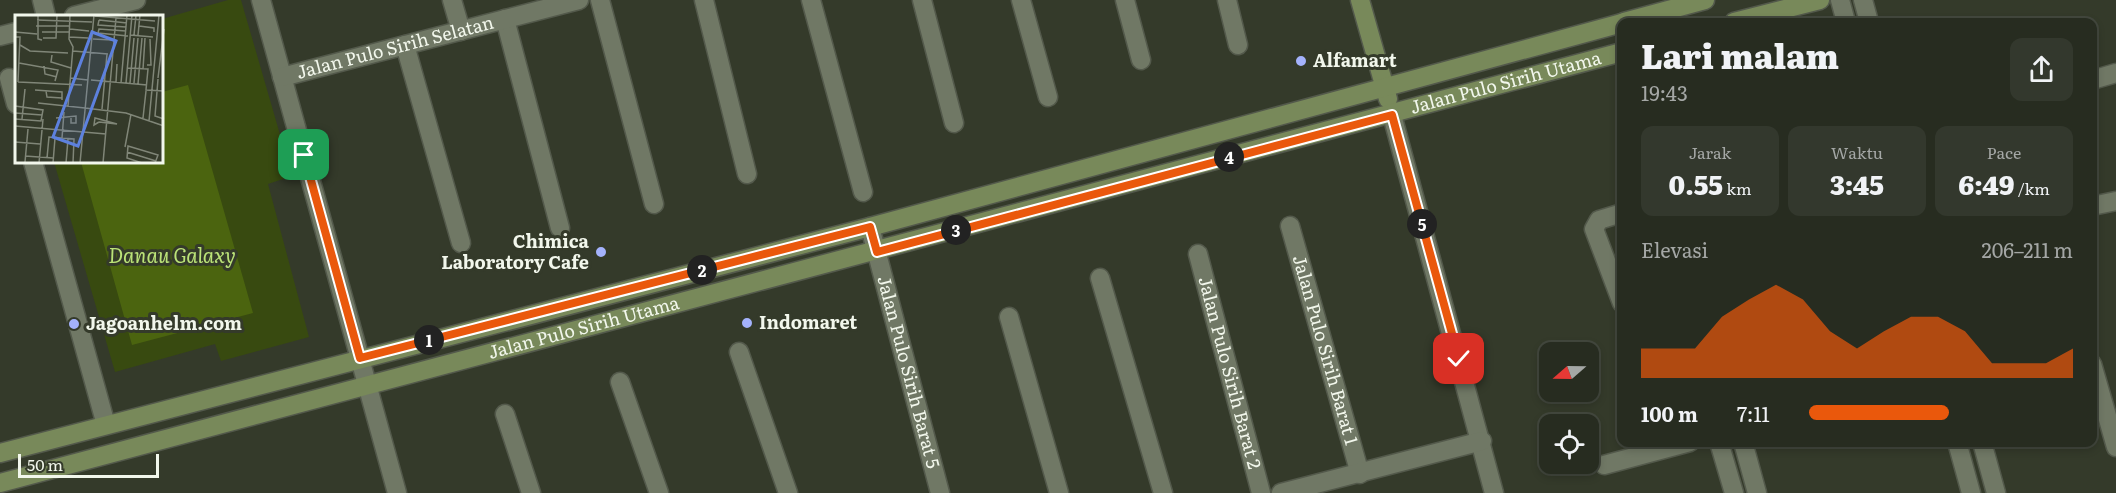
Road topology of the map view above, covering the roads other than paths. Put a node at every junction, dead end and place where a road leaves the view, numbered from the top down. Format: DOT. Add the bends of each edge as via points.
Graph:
graph roads {
  1 [pos="42,0"];
  2 [pos="261,0"];
  3 [pos="452,0"];
  4 [pos="579,0"];
  5 [pos="600,0"];
  6 [pos="704,0"];
  7 [pos="811,0"];
  8 [pos="921,0"];
  9 [pos="1021,0"];
  10 [pos="1125,0"];
  11 [pos="1227,0"];
  12 [pos="1360,0"];
  13 [pos="1705,0"];
  14 [pos="1820,0"];
  15 [pos="1840,0"];
  16 [pos="1863,0"];
  17 [pos="127,1"];
  18 [pos="1757,8"];
  19 [pos="46,15"];
  20 [pos="78,15"];
  21 [pos="1641,18"];
  22 [pos="1741,18"];
  23 [pos="1845,18"];
  24 [pos="1868,18"];
  25 [pos="505,19"];
  26 [pos="1617,25"];
  27 [pos="460,30"];
  28 [pos="15,32"];
  29 [pos="0,36"];
  30 [pos="405,45"];
  31 [pos="1238,45"];
  32 [pos="1617,53"];
  33 [pos="1141,60"];
  34 [pos="1469,65"];
  35 [pos="2116,73"];
  36 [pos="282,77"];
  37 [pos="9,78"];
  38 [pos="2097,79"];
  39 [pos="1385,88"];
  40 [pos="1476,91"];
  41 [pos="1048,97"];
  42 [pos="15,100"];
  43 [pos="1302,110"];
  44 [pos="1392,115"];
  45 [pos="954,123"];
  46 [pos="1309,136"];
  47 [pos="34,164"];
  48 [pos="747,174"];
  49 [pos="863,192"];
  50 [pos="2116,201"];
  51 [pos="654,204"];
  52 [pos="2097,206"];
  53 [pos="1617,215"];
  54 [pos="1290,226"];
  55 [pos="870,227"];
  56 [pos="560,228"];
  57 [pos="461,243"];
  58 [pos="877,252"];
  59 [pos="1198,254"];
  60 [pos="1100,278"];
  61 [pos="1617,290"];
  62 [pos="1009,316"];
  63 [pos="738,352"];
  64 [pos="360,358"];
  65 [pos="2097,381"];
  66 [pos="620,382"];
  67 [pos="367,385"];
  68 [pos="505,414"];
  69 [pos="106,425"];
  70 [pos="1482,441"];
  71 [pos="1671,447"];
  72 [pos="1720,447"];
  73 [pos="1744,447"];
  74 [pos="1958,447"];
  75 [pos="1983,447"];
  76 [pos="2116,447"];
  77 [pos="0,453"];
  78 [pos="1604,465"];
  79 [pos="1360,474"];
  80 [pos="0,483"];
  81 [pos="396,493"];
  82 [pos="531,493"];
  83 [pos="659,493"];
  84 [pos="788,493"];
  85 [pos="940,493"];
  86 [pos="1059,493"];
  87 [pos="1163,493"];
  88 [pos="1261,493"];
  89 [pos="1281,493"];
  90 [pos="1494,493"];
  91 [pos="1734,493"];
  92 [pos="1757,493"];
  93 [pos="1971,493"];
  94 [pos="1996,493"];
  1 -- 19 [label="street"];
  2 -- 36 [label="street"];
  3 -- 27 [label="street"];
  4 -- 25 [label="street, Jalan Pulo Sirih Selatan"];
  5 -- 51 [label="street"];
  6 -- 48 [label="street"];
  7 -- 49 [label="street"];
  8 -- 45 [label="street"];
  9 -- 41 [label="street"];
  10 -- 33 [label="street"];
  11 -- 31 [label="street"];
  12 -- 39 [label="main road"];
  13 -- 21 [label="main road, Jalan Pulo Sirih Utama"];
  14 -- 18 [label="main road"];
  15 -- 23 [label="street"];
  16 -- 24 [label="street"];
  17 -- 20 [label="street"];
  18 -- 22 [label="main road"];
  25 -- 27 [label="street, Jalan Pulo Sirih Selatan"];
  25 -- 56 [label="street"];
  26 -- 34 [label="main road, Jalan Pulo Sirih Utama"];
  27 -- 30 [label="street, Jalan Pulo Sirih Selatan"];
  28 -- 29 [label="street"];
  30 -- 36 [label="street, Jalan Pulo Sirih Selatan"];
  30 -- 57 [label="street"];
  32 -- 40 [label="main road, Jalan Pulo Sirih Utama"];
  34 -- 39 [label="main road, Jalan Pulo Sirih Utama"];
  34 -- 40 [label="main road"];
  35 -- 38 [label="street"];
  36 -- 64 [label="street"];
  37 -- 42 [label="street"];
  39 -- 43 [label="main road, Jalan Pulo Sirih Utama"];
  39 -- 44 [label="main road"];
  40 -- 44 [label="main road, Jalan Pulo Sirih Utama"];
  43 -- 46 [label="main road"];
  43 -- 55 [label="main road, Jalan Pulo Sirih Utama"];
  44 -- 46 [label="main road, Jalan Pulo Sirih Utama"];
  44 -- 70 [label="street"];
  46 -- 58 [label="main road, Jalan Pulo Sirih Utama"];
  47 -- 69 [label="street"];
  50 -- 52 [label="street"];
  53 -- 61 [label="street" via="1599,220 1594,229"];
  54 -- 79 [label="street, Jalan Pulo Sirih Barat 1"];
  55 -- 58 [label="street, Jalan Pulo Sirih Barat 5"];
  55 -- 64 [label="main road, Jalan Pulo Sirih Utama"];
  58 -- 67 [label="main road, Jalan Pulo Sirih Utama"];
  58 -- 85 [label="street, Jalan Pulo Sirih Barat 5"];
  59 -- 88 [label="street, Jalan Pulo Sirih Barat 2"];
  60 -- 87 [label="street"];
  62 -- 86 [label="street"];
  63 -- 84 [label="street"];
  64 -- 67 [label="street"];
  64 -- 69 [label="main road, Jalan Pulo Sirih Utama"];
  65 -- 76 [label="street"];
  66 -- 83 [label="street"];
  67 -- 80 [label="main road, Jalan Pulo Sirih Utama"];
  67 -- 81 [label="street"];
  68 -- 82 [label="street"];
  69 -- 77 [label="main road, Jalan Pulo Sirih Utama"];
  70 -- 79 [label="street"];
  70 -- 90 [label="street"];
  71 -- 78 [label="street"];
  72 -- 91 [label="street"];
  73 -- 92 [label="street"];
  74 -- 93 [label="street"];
  75 -- 94 [label="street"];
  79 -- 89 [label="street"];
}
